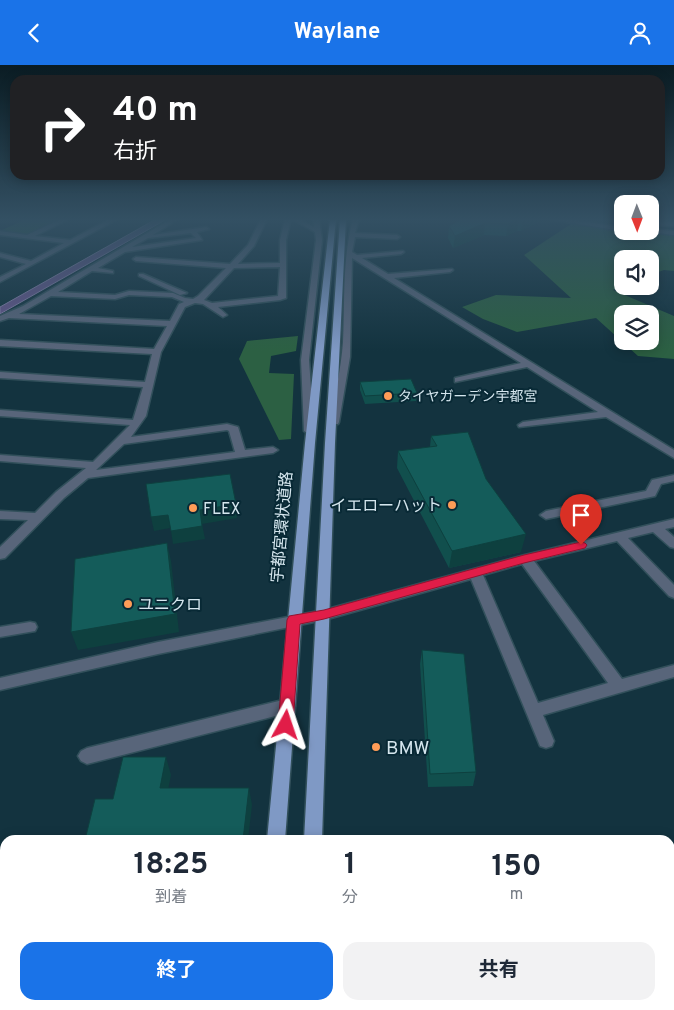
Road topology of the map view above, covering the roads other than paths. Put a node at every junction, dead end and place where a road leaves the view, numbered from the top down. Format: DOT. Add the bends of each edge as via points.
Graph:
graph roads {
  1 [pos="32,263"];
  2 [pos="100,263"];
  3 [pos="192,263"];
  4 [pos="234,263"];
  5 [pos="316,263"];
  6 [pos="333,263"];
  7 [pos="336,263"];
  8 [pos="352,263"];
  9 [pos="367,263"];
  10 [pos="282,265"];
  11 [pos="231,266"];
  12 [pos="90,269"];
  13 [pos="450,270"];
  14 [pos="110,272"];
  15 [pos="141,275"];
  16 [pos="388,276"];
  17 [pos="0,280"];
  18 [pos="50,294"];
  19 [pos="196,300"];
  20 [pos="210,306"];
  21 [pos="223,315"];
  22 [pos="9,316"];
  23 [pos="0,319"];
  24 [pos="173,324"];
  25 [pos="0,343"];
  26 [pos="157,352"];
  27 [pos="530,364"];
  28 [pos="0,375"];
  29 [pos="458,380"];
  30 [pos="150,385"];
  31 [pos="0,413"];
  32 [pos="608,414"];
  33 [pos="137,423"];
  34 [pos="523,425"];
  35 [pos="121,441"];
  36 [pos="310,443"];
  37 [pos="330,443"];
  38 [pos="272,449"];
  39 [pos="241,454"];
  40 [pos="674,455"];
  41 [pos="0,458"];
  42 [pos="95,465"];
  43 [pos="85,475"];
  44 [pos="674,479"];
  45 [pos="0,515"];
  46 [pos="546,515"];
  47 [pos="37,517"];
  48 [pos="674,523"];
  49 [pos="656,528"];
  50 [pos="619,536"];
  51 [pos="674,544"];
  52 [pos="0,555"];
  53 [pos="524,559"];
  54 [pos="475,573"];
  55 [pos="674,593"];
  56 [pos="324,615"];
  57 [pos="294,620"];
  58 [pos="30,627"];
  59 [pos="0,632"];
  60 [pos="674,671"];
  61 [pos="0,684"];
  62 [pos="619,686"];
  63 [pos="287,707"];
  64 [pos="533,711"];
  65 [pos="546,741"];
  66 [pos="87,756"];
  67 [pos="276,835"];
  68 [pos="313,835"];
  1 -- 17 [label="street"];
  2 -- 12 [label="street"];
  3 -- 11 [label="street"];
  4 -- 11 [label="street"];
  5 -- 36 [label="street" via="305,360"];
  6 -- 36 [label="main road, 宇都宮環状道路"];
  7 -- 37 [label="main road, 宇都宮環状道路"];
  8 -- 37 [label="street" via="346,358"];
  9 -- 16 [label="street"];
  10 -- 11 [label="street"];
  10 -- 20 [label="street" via="283,296 280,298"];
  11 -- 19 [label="street"];
  12 -- 14 [label="street"];
  12 -- 18 [label="street"];
  13 -- 16 [label="street"];
  15 -- 19 [label="street"];
  16 -- 27 [label="street"];
  18 -- 19 [label="street" via="115,297 129,293 173,295 183,300"];
  18 -- 22 [label="street"];
  19 -- 20 [label="street"];
  19 -- 24 [label="street" via="182,306"];
  20 -- 21 [label="street"];
  22 -- 23 [label="street"];
  22 -- 24 [label="street"];
  24 -- 26 [label="street"];
  25 -- 26 [label="street"];
  26 -- 30 [label="street"];
  27 -- 29 [label="street"];
  27 -- 32 [label="street"];
  28 -- 30 [label="street"];
  30 -- 33 [label="street"];
  31 -- 33 [label="street"];
  32 -- 34 [label="street"];
  32 -- 40 [label="street"];
  33 -- 35 [label="street"];
  35 -- 39 [label="street" via="226,427 234,429"];
  35 -- 42 [label="street"];
  36 -- 57 [label="main road, 宇都宮環状道路"];
  37 -- 56 [label="main road, 宇都宮環状道路"];
  38 -- 39 [label="street"];
  39 -- 43 [label="street"];
  41 -- 42 [label="street"];
  42 -- 43 [label="street"];
  43 -- 47 [label="street"];
  44 -- 46 [label="street" via="656,482 651,494"];
  45 -- 47 [label="street"];
  47 -- 52 [label="street"];
  48 -- 49 [label="street"];
  49 -- 50 [label="street"];
  49 -- 51 [label="street"];
  50 -- 53 [label="street"];
  50 -- 55 [label="street"];
  53 -- 54 [label="street"];
  53 -- 62 [label="street"];
  54 -- 56 [label="street"];
  54 -- 64 [label="street"];
  56 -- 57 [label="street"];
  56 -- 68 [label="main road, 宇都宮環状道路"];
  57 -- 61 [label="street"];
  57 -- 63 [label="main road, 宇都宮環状道路"];
  58 -- 59 [label="street"];
  60 -- 62 [label="street"];
  62 -- 64 [label="street"];
  63 -- 66 [label="street"];
  63 -- 67 [label="main road, 宇都宮環状道路"];
  64 -- 65 [label="street"];
}
